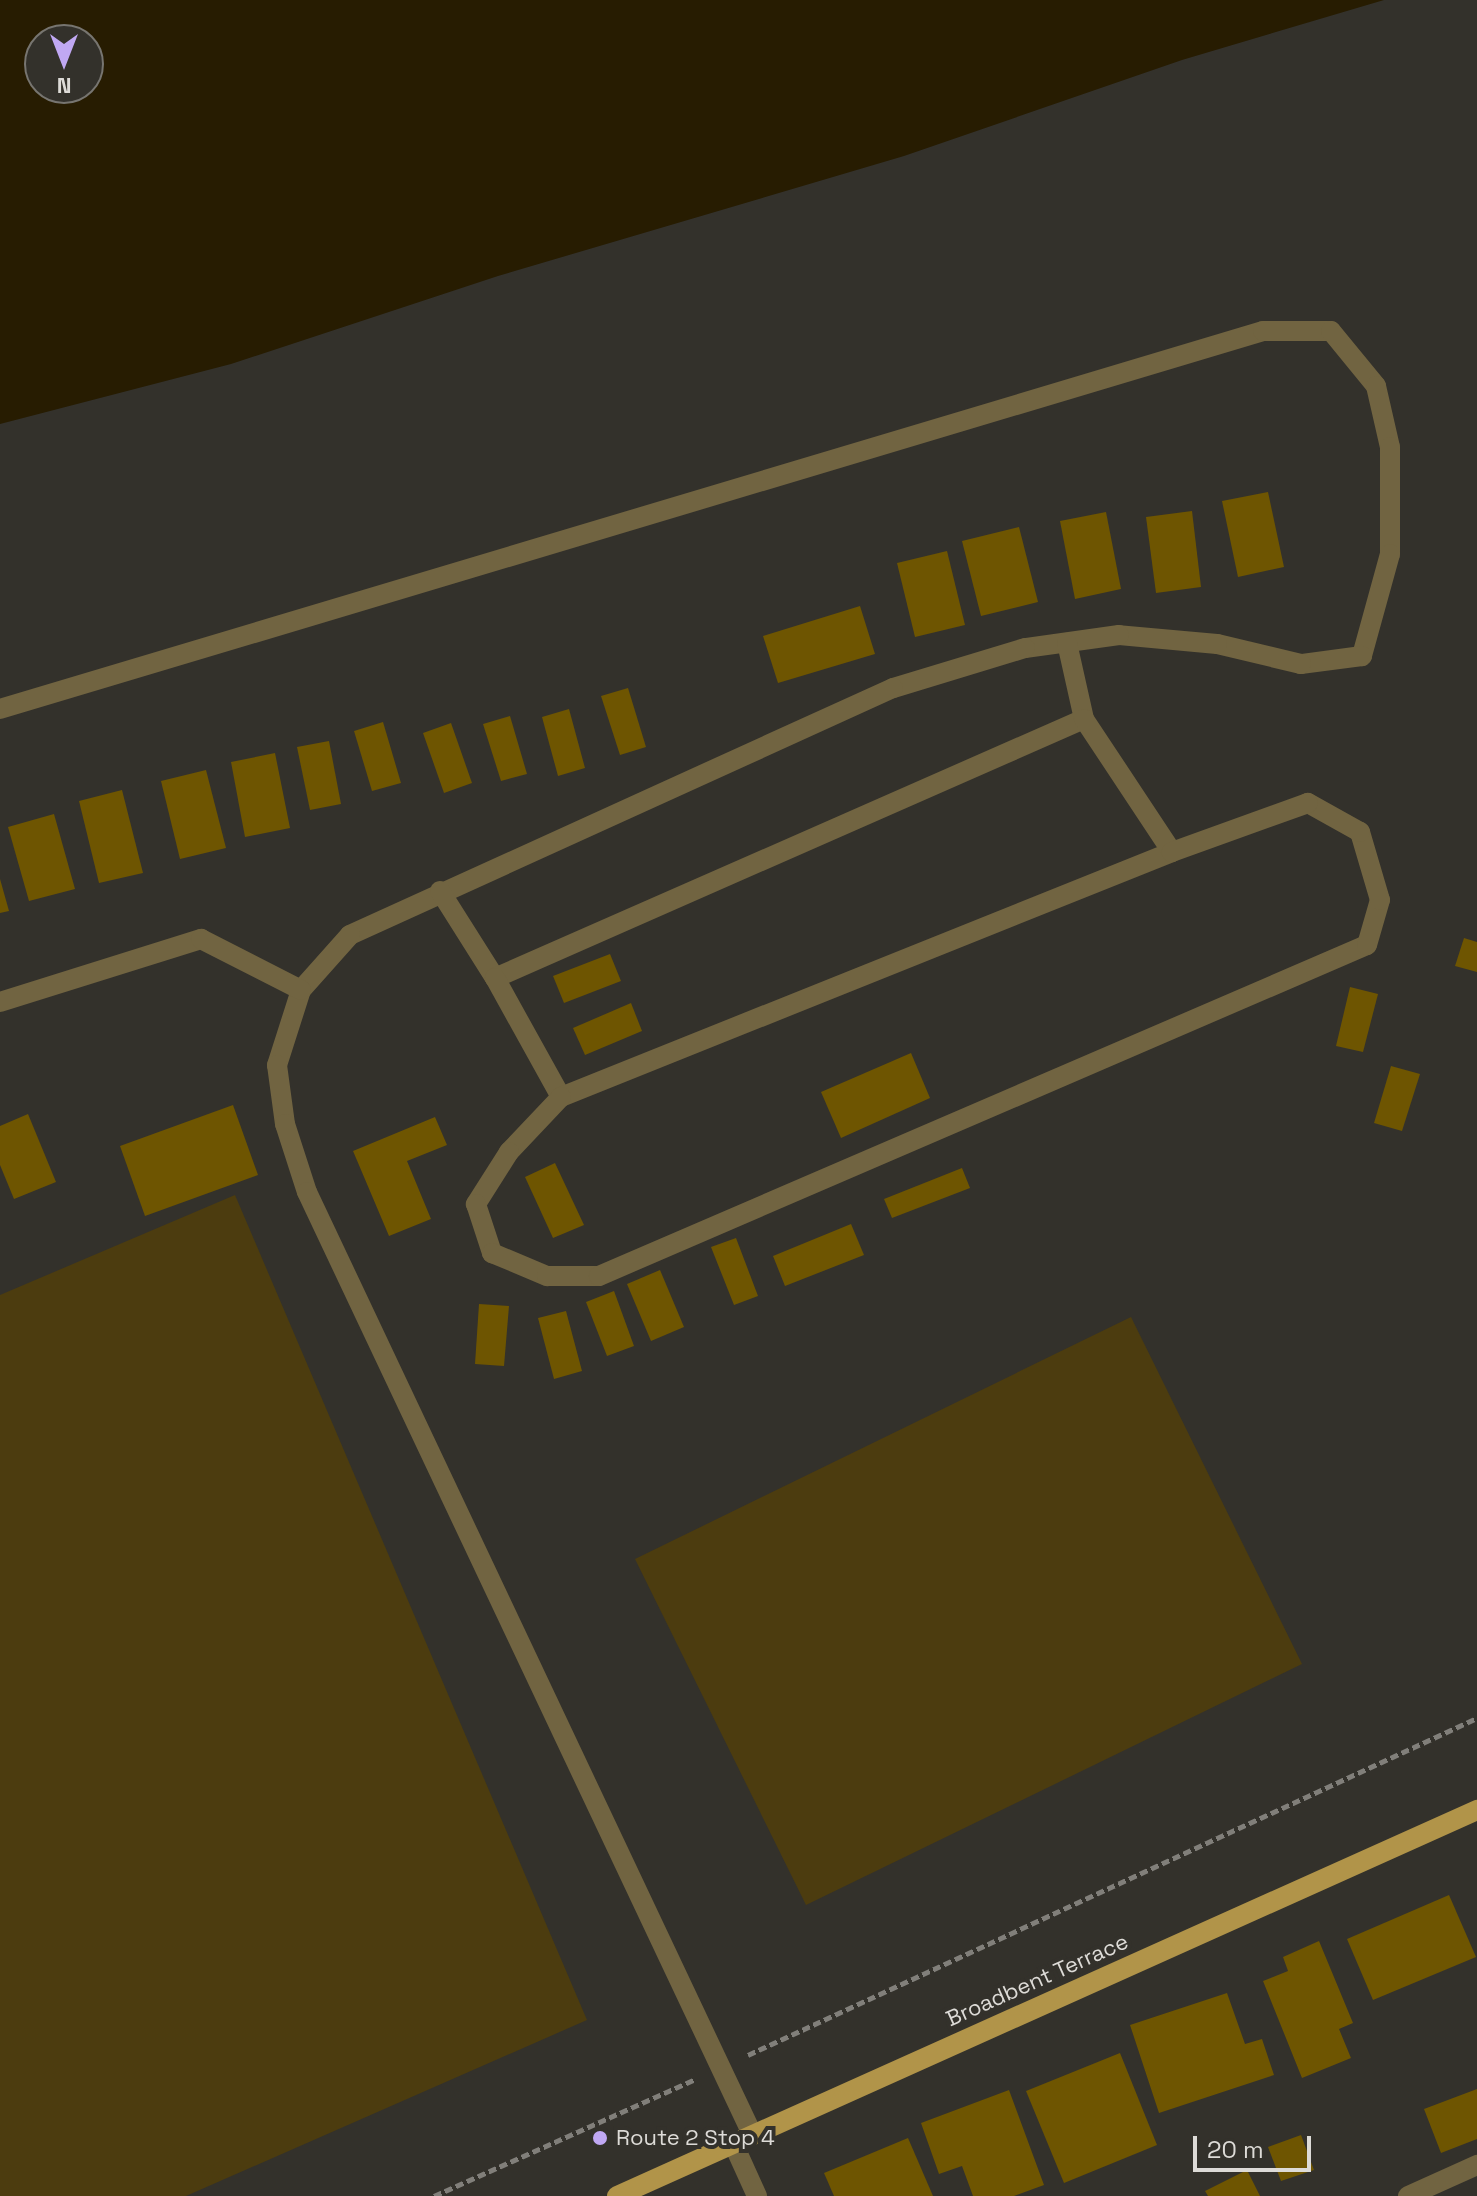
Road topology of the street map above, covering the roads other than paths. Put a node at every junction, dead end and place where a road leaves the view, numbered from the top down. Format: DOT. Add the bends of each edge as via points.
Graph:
graph roads {
  1 [pos="1067,643"];
  2 [pos="0,709"];
  3 [pos="1084,719"];
  4 [pos="1172,852"];
  5 [pos="440,891"];
  6 [pos="495,978"];
  7 [pos="301,990"];
  8 [pos="0,1002"];
  9 [pos="561,1097"];
  10 [pos="1477,1810"];
  11 [pos="742,2138"];
  12 [pos="1477,2165"];
  13 [pos="617,2196"];
  14 [pos="757,2196"];
  15 [pos="1408,2196"];
  1 -- 2 [label="street" via="1133,637 1217,644 1301,664 1362,656 1390,554 1390,447 1376,386 1331,331 1263,331 1168,357"];
  1 -- 3 [label="street"];
  1 -- 5 [label="street" via="1025,648 893,688"];
  3 -- 4 [label="street"];
  3 -- 6 [label="street"];
  4 -- 9 [label="street"];
  4 -- 9 [label="street" via="1308,803 1360,832 1380,900 1367,945 599,1276 547,1276 492,1253 476,1204 509,1152"];
  5 -- 6 [label="street"];
  5 -- 7 [label="street" via="350,935"];
  6 -- 9 [label="street"];
  7 -- 8 [label="street" via="201,939"];
  7 -- 11 [label="street" via="277,1065 285,1124 307,1192 721,2068"];
  10 -- 11 [label="main road, Broadbent Terrace"];
  11 -- 13 [label="main road, Broadbent Terrace"];
  11 -- 14 [label="street"];
  12 -- 15 [label="street"];
}
